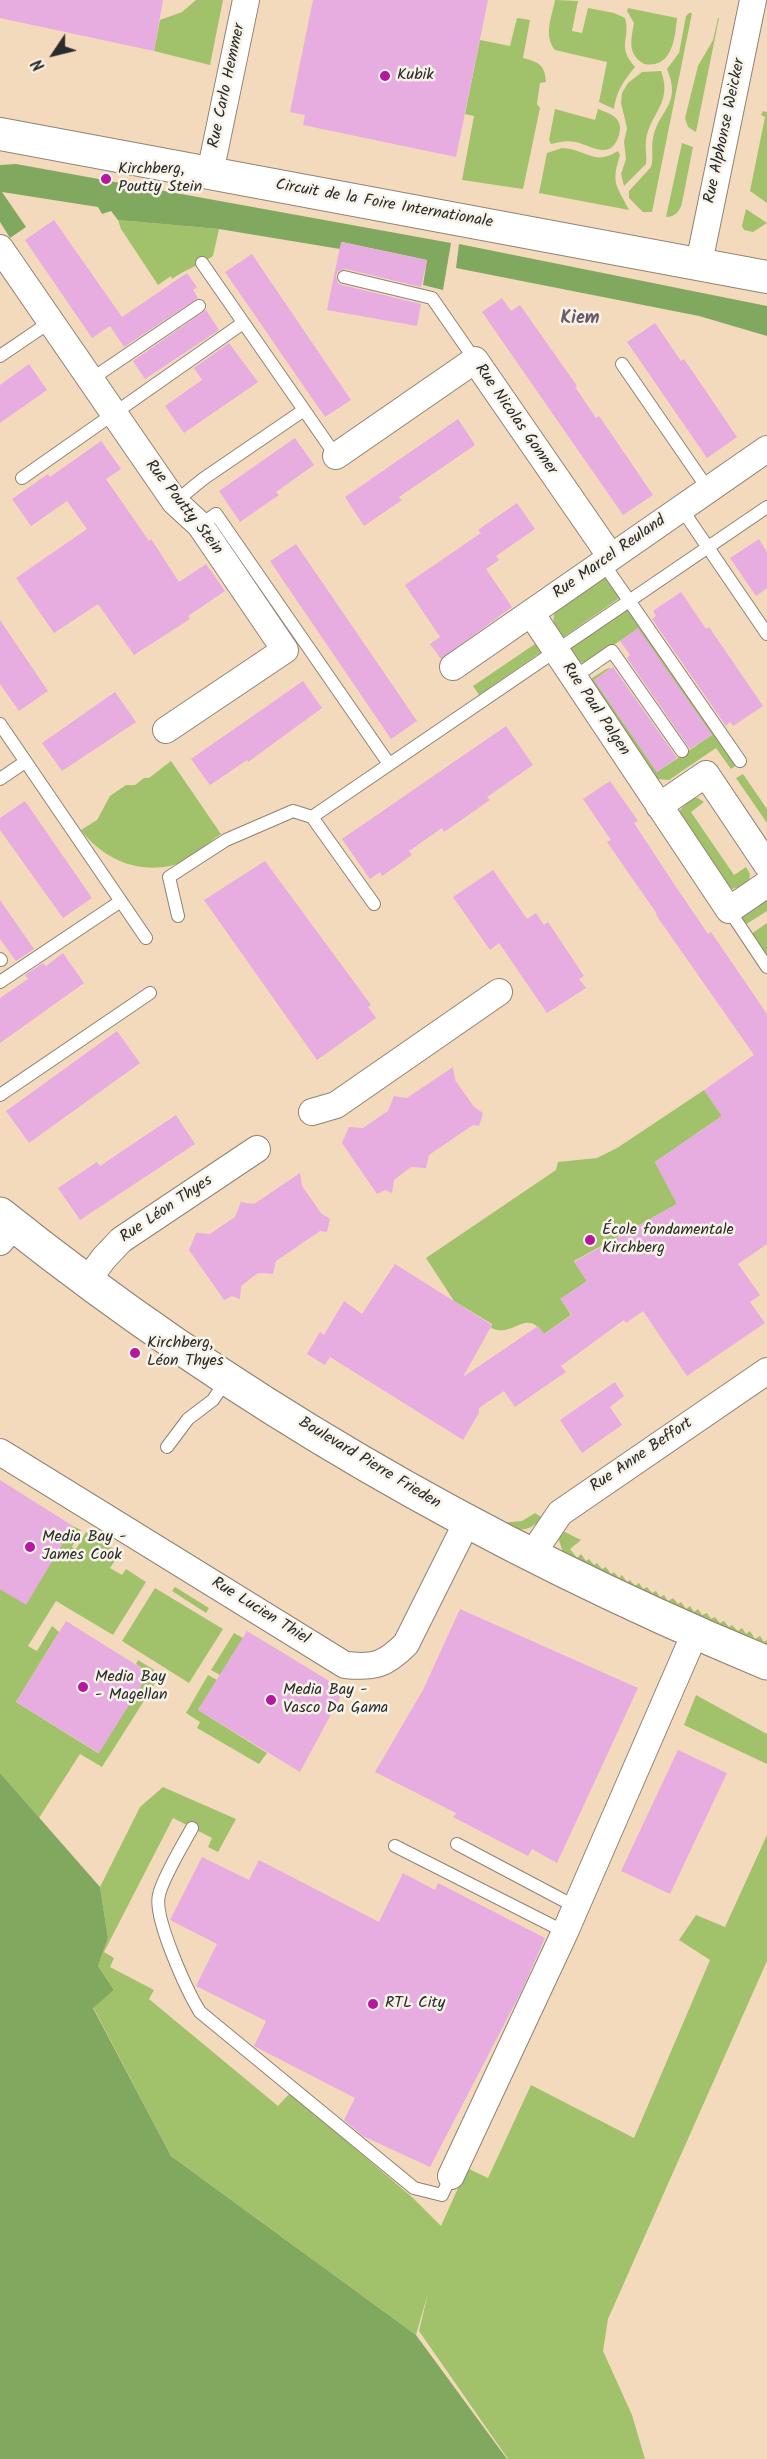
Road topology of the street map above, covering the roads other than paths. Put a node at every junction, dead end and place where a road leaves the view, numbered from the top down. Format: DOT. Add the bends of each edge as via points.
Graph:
graph roads {
  1 [pos="246,0"];
  2 [pos="753,0"];
  3 [pos="0,134"];
  4 [pos="210,173"];
  5 [pos="0,248"];
  6 [pos="202,263"];
  7 [pos="699,263"];
  8 [pos="344,277"];
  9 [pos="767,277"];
  10 [pos="199,306"];
  11 [pos="50,322"];
  12 [pos="243,323"];
  13 [pos="0,356"];
  14 [pos="475,360"];
  15 [pos="622,364"];
  16 [pos="90,380"];
  17 [pos="304,410"];
  18 [pos="113,414"];
  19 [pos="336,456"];
  20 [pos="764,457"];
  21 [pos="22,478"];
  22 [pos="708,489"];
  23 [pos="175,502"];
  24 [pos="767,507"];
  25 [pos="681,508"];
  26 [pos="200,525"];
  27 [pos="708,547"];
  28 [pos="607,560"];
  29 [pos="629,601"];
  30 [pos="531,614"];
  31 [pos="767,634"];
  32 [pos="556,652"];
  33 [pos="453,667"];
  34 [pos="573,678"];
  35 [pos="0,724"];
  36 [pos="166,730"];
  37 [pos="682,751"];
  38 [pos="740,761"];
  39 [pos="26,762"];
  40 [pos="389,764"];
  41 [pos="0,779"];
  42 [pos="659,806"];
  43 [pos="312,816"];
  44 [pos="767,864"];
  45 [pos="767,885"];
  46 [pos="121,901"];
  47 [pos="374,904"];
  48 [pos="729,910"];
  49 [pos="177,916"];
  50 [pos="146,938"];
  51 [pos="767,967"];
  52 [pos="0,982"];
  53 [pos="499,992"];
  54 [pos="150,993"];
  55 [pos="0,1095"];
  56 [pos="312,1112"];
  57 [pos="257,1149"];
  58 [pos="4,1227"];
  59 [pos="87,1281"];
  60 [pos="767,1371"];
  61 [pos="227,1378"];
  62 [pos="167,1447"];
  63 [pos="0,1452"];
  64 [pos="467,1522"];
  65 [pos="535,1558"];
  66 [pos="695,1633"];
  67 [pos="767,1663"];
  68 [pos="192,1828"];
  69 [pos="457,1844"];
  70 [pos="394,1846"];
  71 [pos="576,1907"];
  72 [pos="565,1932"];
  73 [pos="450,2176"];
  1 -- 4 [label="street, Rue Carlo Hemmer"];
  2 -- 7 [label="street, Rue Alphonse Weicker"];
  3 -- 4 [label="street, Circuit de la Foire Internationale"];
  4 -- 7 [label="street, Circuit de la Foire Internationale"];
  5 -- 11 [label="street, Rue Poutty Stein"];
  6 -- 12 [label="lane"];
  7 -- 9 [label="street, Circuit de la Foire Internationale"];
  8 -- 14 [label="lane" via="432,298"];
  10 -- 16 [label="lane"];
  11 -- 13 [label="lane"];
  11 -- 16 [label="street, Rue Poutty Stein"];
  12 -- 17 [label="lane"];
  12 -- 18 [label="lane"];
  14 -- 19 [label="street, Rue Nicolas Gonner"];
  14 -- 28 [label="street, Rue Nicolas Gonner"];
  15 -- 22 [label="lane"];
  16 -- 18 [label="street, Rue Poutty Stein"];
  17 -- 19 [label="lane"];
  17 -- 23 [label="lane"];
  18 -- 21 [label="lane"];
  18 -- 23 [label="street, Rue Poutty Stein"];
  20 -- 22 [label="street, Rue Marcel Reuland"];
  22 -- 25 [label="street, Rue Marcel Reuland"];
  23 -- 26 [label="street, Rue Poutty Stein"];
  24 -- 27 [label="lane"];
  25 -- 27 [label="lane"];
  25 -- 28 [label="street, Rue Marcel Reuland"];
  26 -- 36 [label="street, Rue Poutty Stein" via="285,650"];
  26 -- 40 [label="lane" via="216,514"];
  27 -- 29 [label="lane"];
  27 -- 31 [label="lane"];
  28 -- 29 [label="lane"];
  28 -- 30 [label="street, Rue Marcel Reuland"];
  29 -- 32 [label="lane"];
  29 -- 38 [label="lane"];
  30 -- 32 [label="street, Rue Paul Palgen"];
  30 -- 33 [label="street, Rue Marcel Reuland"];
  32 -- 34 [label="street, Rue Paul Palgen"];
  32 -- 40 [label="lane"];
  34 -- 37 [label="lane" via="612,651"];
  34 -- 42 [label="street, Rue Paul Palgen"];
  35 -- 39 [label="lane"];
  39 -- 41 [label="lane"];
  39 -- 46 [label="lane"];
  40 -- 43 [label="lane"];
  42 -- 44 [label="street" via="706,774"];
  42 -- 48 [label="street, Rue Paul Palgen"];
  43 -- 47 [label="lane"];
  43 -- 49 [label="lane" via="293,811 226,840 169,877"];
  45 -- 48 [label="street"];
  46 -- 50 [label="lane"];
  46 -- 52 [label="lane"];
  48 -- 51 [label="lane"];
  53 -- 56 [label="street" via="336,1105"];
  54 -- 55 [label="lane"];
  57 -- 59 [label="street, Rue Léon Thyes" via="121,1240"];
  58 -- 59 [label="main road, Boulevard Pierre Frieden"];
  59 -- 61 [label="main road, Boulevard Pierre Frieden"];
  60 -- 65 [label="street, Rue Anne Beffort" via="560,1513 538,1544"];
  61 -- 62 [label="lane" via="213,1400 188,1419"];
  61 -- 64 [label="main road, Boulevard Pierre Frieden" via="339,1449"];
  63 -- 64 [label="street, Rue Lucien Thiel" via="345,1665 367,1667 383,1663 406,1644"];
  64 -- 65 [label="main road, Boulevard Pierre Frieden"];
  65 -- 66 [label="main road, Boulevard Pierre Frieden"];
  66 -- 67 [label="main road, Boulevard Pierre Frieden"];
  66 -- 71 [label="street"];
  68 -- 73 [label="lane" via="159,1894 158,1912 189,1995 200,2012 414,2188 442,2195"];
  69 -- 71 [label="lane"];
  70 -- 72 [label="lane"];
  71 -- 72 [label="street"];
  72 -- 73 [label="street"];
}
